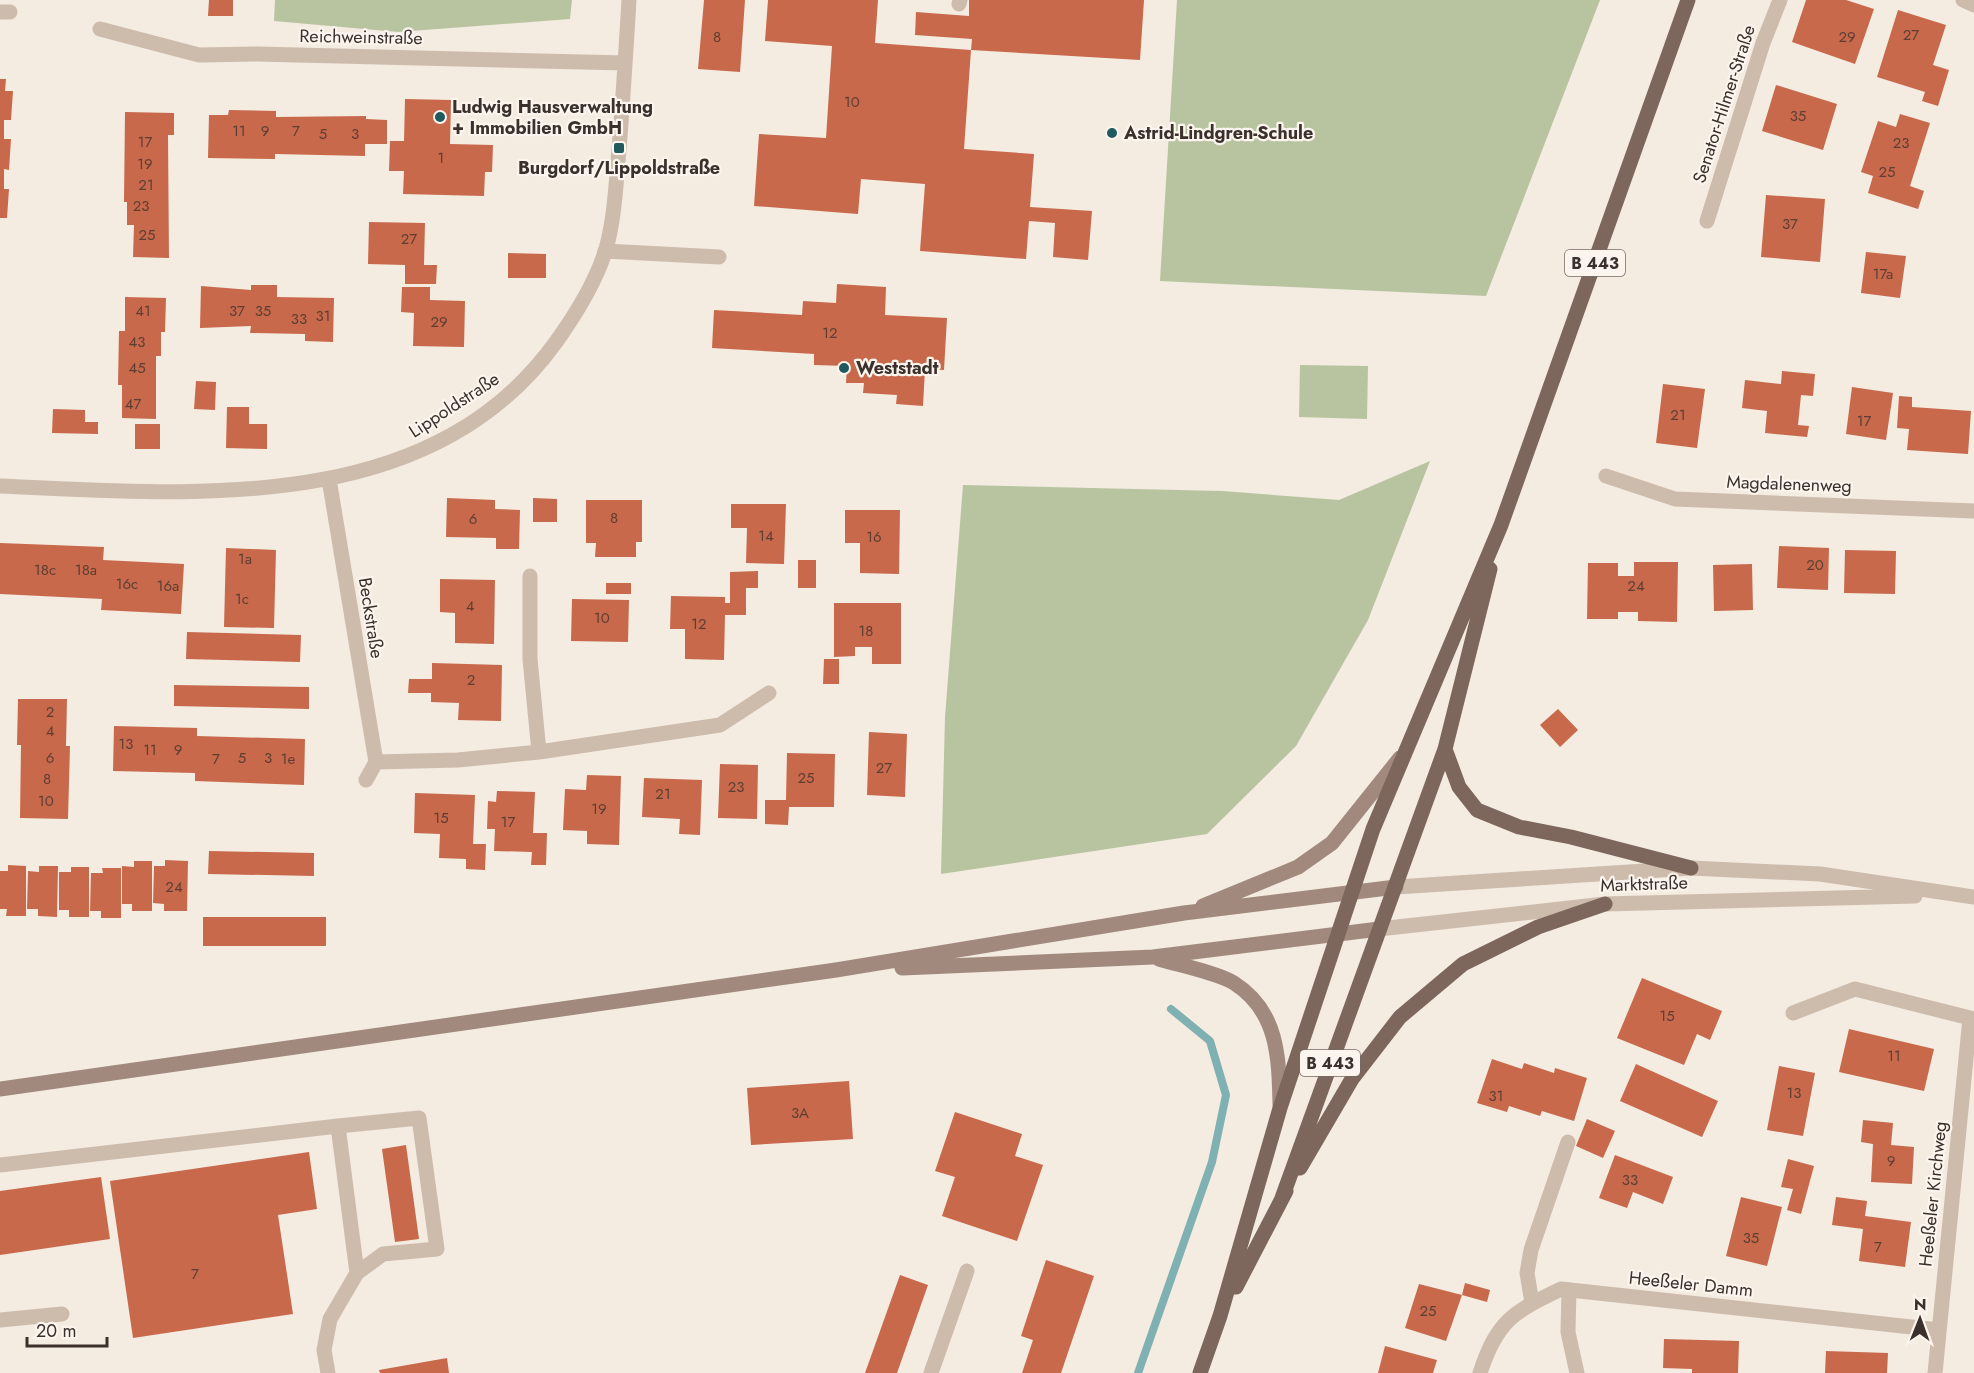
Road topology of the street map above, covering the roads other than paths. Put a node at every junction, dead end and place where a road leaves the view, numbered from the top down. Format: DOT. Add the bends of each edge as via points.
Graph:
graph roads {
  1 [pos="629,0"];
  2 [pos="1688,0"];
  3 [pos="1780,0"];
  4 [pos="1963,0"];
  5 [pos="1974,5"];
  6 [pos="100,29"];
  7 [pos="626,63"];
  8 [pos="1707,221"];
  9 [pos="605,251"];
  10 [pos="719,257"];
  11 [pos="1606,476"];
  12 [pos="329,479"];
  13 [pos="0,486"];
  14 [pos="1974,511"];
  15 [pos="1501,525"];
  16 [pos="530,576"];
  17 [pos="768,693"];
  18 [pos="1445,749"];
  19 [pos="539,752"];
  20 [pos="1403,754"];
  21 [pos="376,762"];
  22 [pos="366,780"];
  23 [pos="1691,868"];
  24 [pos="1396,887"];
  25 [pos="1352,891"];
  26 [pos="1954,894"];
  27 [pos="1974,897"];
  28 [pos="1605,904"];
  29 [pos="1184,914"];
  30 [pos="1378,929"];
  31 [pos="1337,934"];
  32 [pos="1154,957"];
  33 [pos="836,970"];
  34 [pos="1793,1012"];
  35 [pos="1972,1019"];
  36 [pos="0,1089"];
  37 [pos="1280,1108"];
  38 [pos="338,1126"];
  39 [pos="1568,1142"];
  40 [pos="0,1165"];
  41 [pos="1282,1198"];
  42 [pos="967,1271"];
  43 [pos="357,1273"];
  44 [pos="1569,1290"];
  45 [pos="1532,1303"];
  46 [pos="62,1314"];
  47 [pos="1220,1316"];
  48 [pos="0,1320"];
  49 [pos="1939,1330"];
  50 [pos="328,1373"];
  51 [pos="931,1373"];
  52 [pos="1200,1373"];
  53 [pos="1480,1373"];
  54 [pos="1577,1373"];
  55 [pos="1935,1373"];
  1 -- 7 [label="street, Lippoldstraße"];
  2 -- 15 [label="main road, B 443"];
  3 -- 8 [label="street, Senator-Hilmer-Straße"];
  4 -- 5 [label="street"];
  6 -- 7 [label="street, Reichweinstraße" via="199,55"];
  7 -- 9 [label="street, Lippoldstraße" via="614,213"];
  9 -- 10 [label="street"];
  9 -- 12 [label="street, Lippoldstraße" via="592,284 567,327 535,371 497,405 430,448 390,464"];
  11 -- 14 [label="street, Magdalenenweg" via="1674,499"];
  12 -- 13 [label="street, Lippoldstraße" via="278,487 188,491"];
  12 -- 21 [label="street, Beckstraße"];
  15 -- 18 [label="main road, B 443"];
  15 -- 20 [label="main road, B 443"];
  16 -- 19 [label="street" via="530,659"];
  17 -- 19 [label="street" via="720,725"];
  18 -- 23 [label="main road" via="1459,787 1477,810 1519,827"];
  18 -- 24 [label="main road, B 443"];
  19 -- 21 [label="street" via="458,760"];
  20 -- 25 [label="main road, B 443"];
  20 -- 29 [label="street" via="1332,843 1298,867"];
  21 -- 22 [label="street"];
  23 -- 24 [label="street, Marktstraße"];
  23 -- 26 [label="street, Marktstraße" via="1820,874"];
  24 -- 25 [label="street"];
  24 -- 30 [label="main road, B 443"];
  25 -- 29 [label="street"];
  25 -- 31 [label="main road, B 443"];
  26 -- 27 [label="street, Marktstraße"];
  26 -- 28 [label="street, Marktstraße"];
  28 -- 30 [label="street, Marktstraße"];
  28 -- 41 [label="main road" via="1538,927 1463,964 1400,1017 1353,1079"];
  29 -- 33 [label="street"];
  30 -- 31 [label="street, Marktstraße"];
  30 -- 41 [label="main road, B 443"];
  31 -- 32 [label="street, Marktstraße"];
  31 -- 37 [label="main road, B 443"];
  32 -- 33 [label="street, Marktstraße"];
  32 -- 37 [label="street" via="1233,982 1259,1005 1272,1026 1278,1049"];
  33 -- 36 [label="street"];
  34 -- 35 [label="street, Heeßeler Kirchweg" via="1855,989"];
  35 -- 49 [label="street, Heeßeler Kirchweg"];
  37 -- 47 [label="main road, B 443"];
  38 -- 40 [label="street"];
  38 -- 43 [label="street"];
  38 -- 43 [label="street" via="419,1118 437,1249 383,1254"];
  39 -- 45 [label="street" via="1531,1250 1527,1273"];
  41 -- 47 [label="main road, B 443"];
  42 -- 51 [label="street"];
  43 -- 50 [label="street" via="330,1319 324,1350"];
  44 -- 45 [label="street, Heeßeler Damm" via="1561,1289"];
  44 -- 49 [label="street, Heeßeler Damm"];
  44 -- 54 [label="street" via="1568,1332"];
  45 -- 53 [label="street, Heeßeler Damm" via="1519,1309 1490,1342"];
  46 -- 48 [label="street"];
  47 -- 52 [label="main road, B 443"];
  49 -- 55 [label="street, Heeßeler Kirchweg"];
}
